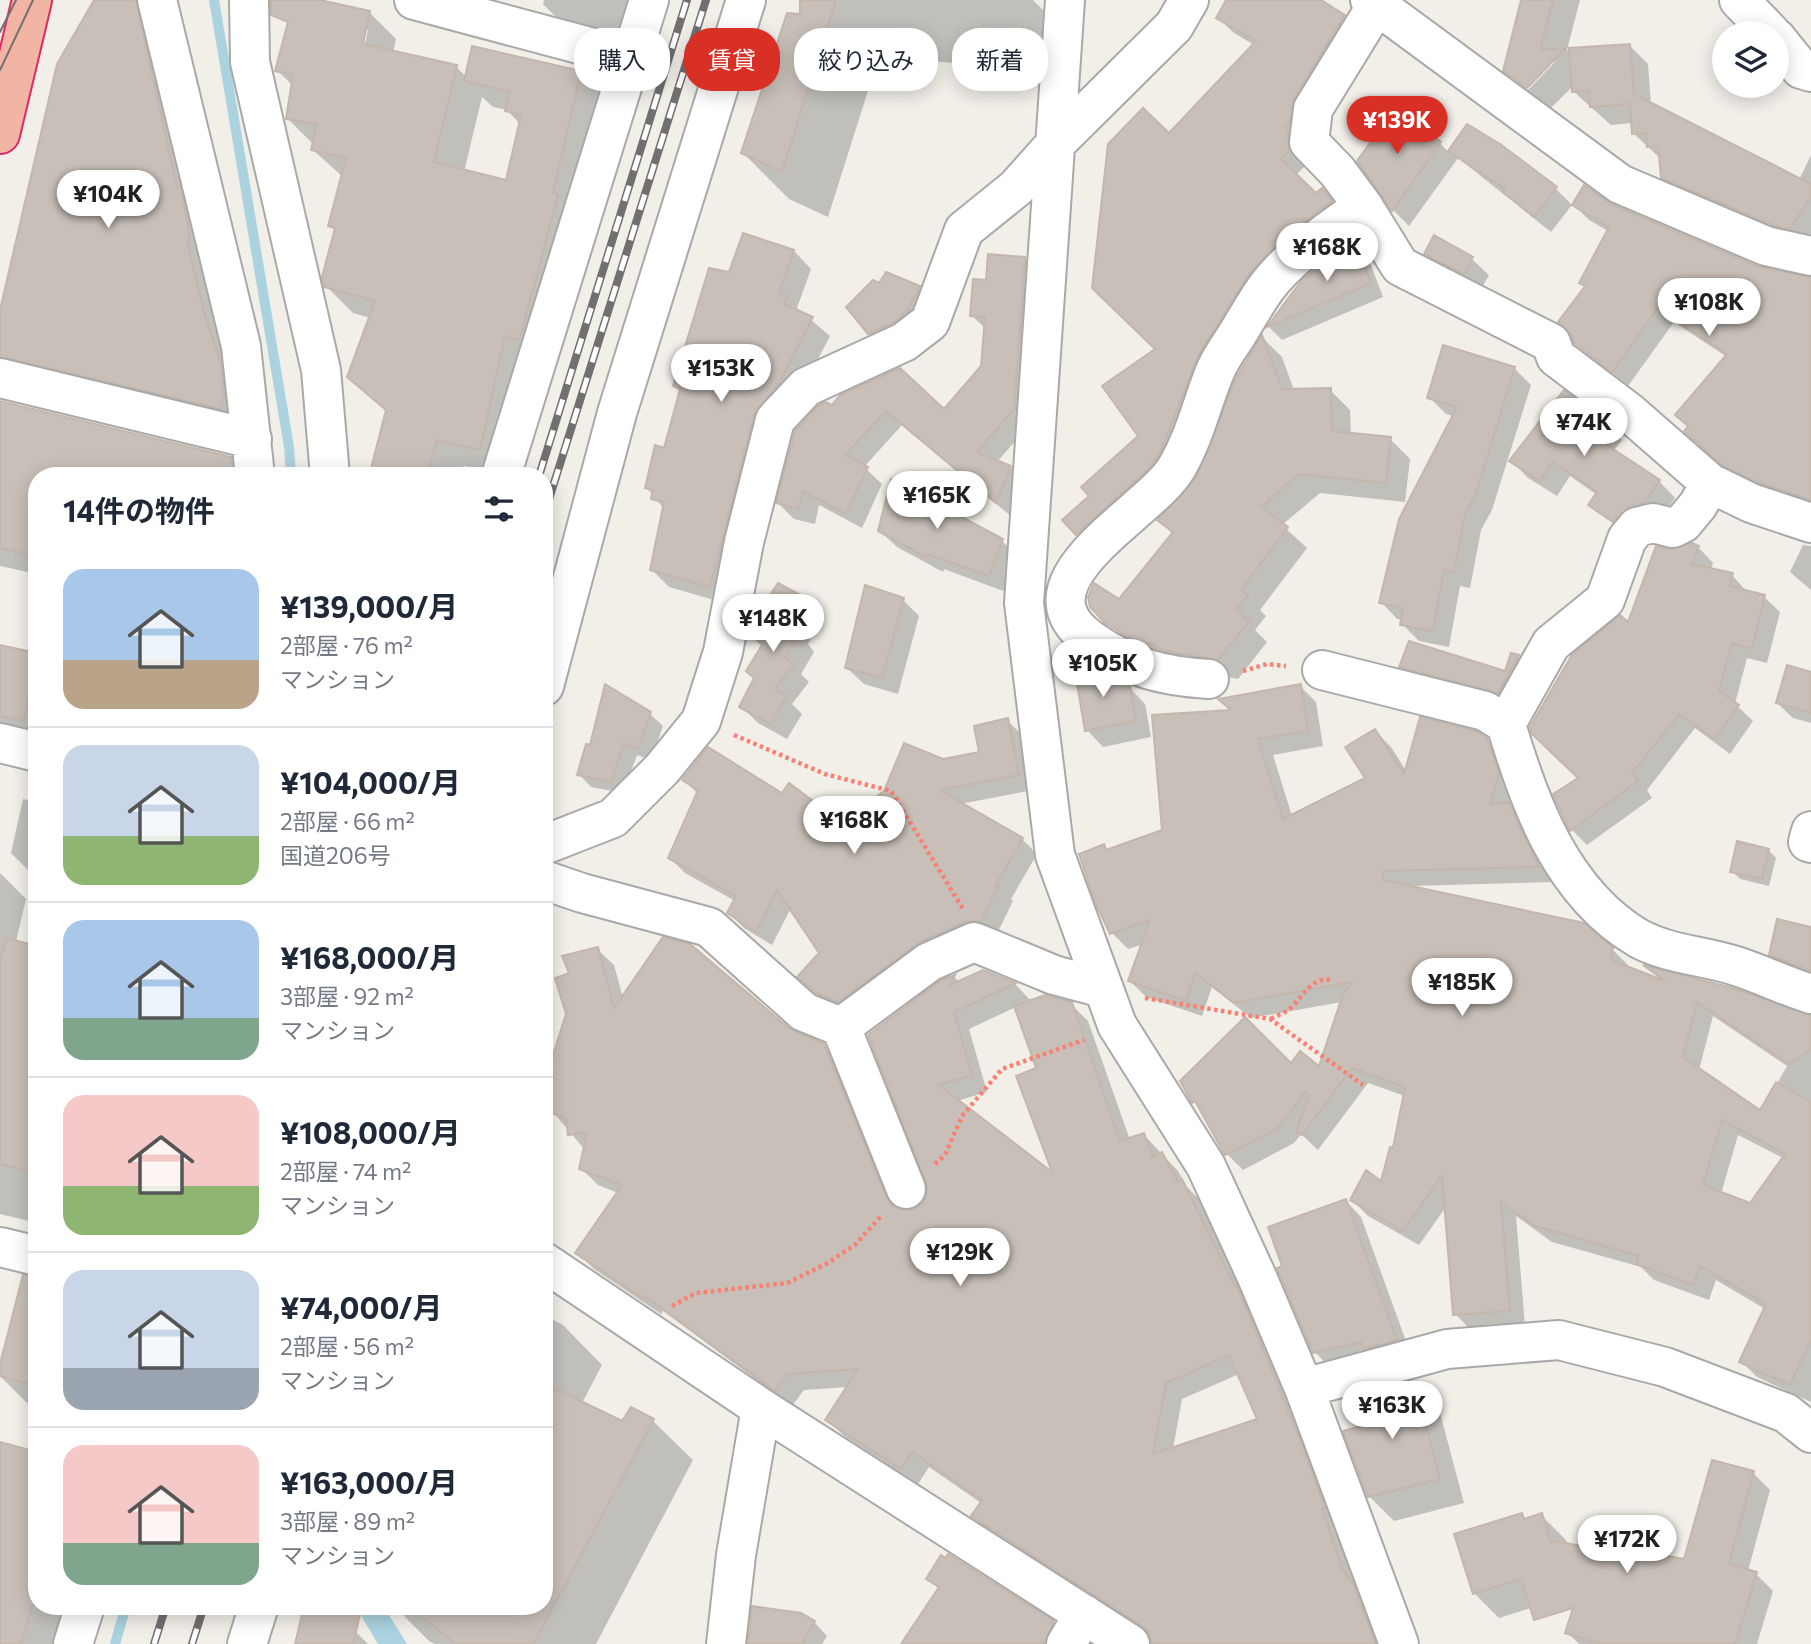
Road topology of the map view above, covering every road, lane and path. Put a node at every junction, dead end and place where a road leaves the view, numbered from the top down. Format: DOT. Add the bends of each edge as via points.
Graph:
graph roads {
  1 [pos="32,0"];
  2 [pos="158,0"];
  3 [pos="249,0"];
  4 [pos="414,0"];
  5 [pos="649,0"];
  6 [pos="747,0"];
  7 [pos="1065,0"];
  8 [pos="1189,0"];
  9 [pos="1739,0"];
  10 [pos="1374,3"];
  11 [pos="1759,21"];
  12 [pos="640,28"];
  13 [pos="574,43"];
  14 [pos="1789,54"];
  15 [pos="1811,72"];
  16 [pos="621,91"];
  17 [pos="0,134"];
  18 [pos="1057,142"];
  19 [pos="1363,206"];
  20 [pos="1811,256"];
  21 [pos="0,378"];
  22 [pos="252,439"];
  23 [pos="254,467"];
  24 [pos="329,467"];
  25 [pos="504,467"];
  26 [pos="1710,483"];
  27 [pos="1811,523"];
  28 [pos="553,652"];
  29 [pos="1322,670"];
  30 [pos="1209,678"];
  31 [pos="701,721"];
  32 [pos="1506,723"];
  33 [pos="0,743"];
  34 [pos="28,750"];
  35 [pos="1811,831"];
  36 [pos="553,841"];
  37 [pos="1811,842"];
  38 [pos="553,883"];
  39 [pos="985,946"];
  40 [pos="1333,980"];
  41 [pos="1103,988"];
  42 [pos="1811,994"];
  43 [pos="1270,1019"];
  44 [pos="841,1027"];
  45 [pos="1069,1046"];
  46 [pos="1363,1085"];
  47 [pos="906,1189"];
  48 [pos="0,1247"];
  49 [pos="28,1254"];
  50 [pos="553,1268"];
  51 [pos="638,1323"];
  52 [pos="1304,1388"];
  53 [pos="761,1408"];
  54 [pos="1811,1433"];
  55 [pos="82,1615"];
  56 [pos="256,1615"];
  57 [pos="1075,1629"];
  58 [pos="73,1644"];
  59 [pos="247,1644"];
  60 [pos="726,1644"];
  61 [pos="1130,1644"];
  62 [pos="1399,1644"];
  1 -- 17 [label="highway"];
  2 -- 22 [label="street" via="241,346"];
  3 -- 24 [label="street" via="250,62 321,370"];
  4 -- 13 [label="street"];
  5 -- 12 [label="street"];
  6 -- 28 [label="street" via="617,413"];
  7 -- 18 [label="street"];
  8 -- 18 [label="street" via="1174,26"];
  9 -- 11 [label="street"];
  10 -- 19 [label="street" via="1313,109 1309,142"];
  10 -- 20 [label="street" via="1620,184 1766,246"];
  14 -- 15 [label="street" via="1801,69"];
  16 -- 25 [label="street"];
  18 -- 31 [label="street" via="1016,188 964,230 930,322 904,342 806,387 775,421 744,542 723,652"];
  18 -- 41 [label="street" via="1024,603 1055,855"];
  19 -- 26 [label="street" via="1400,266 1551,343 1556,357 1630,413"];
  19 -- 30 [label="street" via="1314,242 1267,286 1216,368 1198,426 1176,470 1154,496 1093,546 1078,564 1068,590 1066,611 1076,630 1106,650 1142,670"];
  21 -- 22 [label="street"];
  22 -- 23 [label="street"];
  26 -- 27 [label="street"];
  26 -- 32 [label="street" via="1683,523 1673,528 1653,523 1637,527 1627,539 1605,600 1551,644"];
  29 -- 30 [label="path" via="1267,664"];
  29 -- 32 [label="street" via="1485,711"];
  31 -- 36 [label="street" via="613,818"];
  31 -- 39 [label="path" via="825,774 891,791"];
  32 -- 42 [label="street" via="1557,856 1613,920 1669,951 1736,966"];
  33 -- 34 [label="street"];
  35 -- 37 [label="street"];
  38 -- 44 [label="street" via="709,928 804,1012"];
  39 -- 41 [label="street" via="1054,975"];
  39 -- 44 [label="street" via="974,942 929,962"];
  40 -- 43 [label="path" via="1315,982 1286,1011"];
  41 -- 43 [label="path" via="1177,1006"];
  41 -- 52 [label="street" via="1117,1025 1206,1166"];
  43 -- 46 [label="path"];
  44 -- 47 [label="street"];
  45 -- 47 [label="path" via="1002,1069 961,1116 945,1155"];
  47 -- 51 [label="path" via="856,1244 816,1269 788,1283 696,1293"];
  48 -- 49 [label="street"];
  50 -- 51 [label="street"];
  51 -- 53 [label="street"];
  52 -- 54 [label="street" via="1447,1349 1559,1340 1665,1367 1786,1413"];
  52 -- 62 [label="street"];
  53 -- 57 [label="street"];
  53 -- 60 [label="street"];
  55 -- 58 [label="street"];
  56 -- 59 [label="street"];
  57 -- 61 [label="street"];
}
